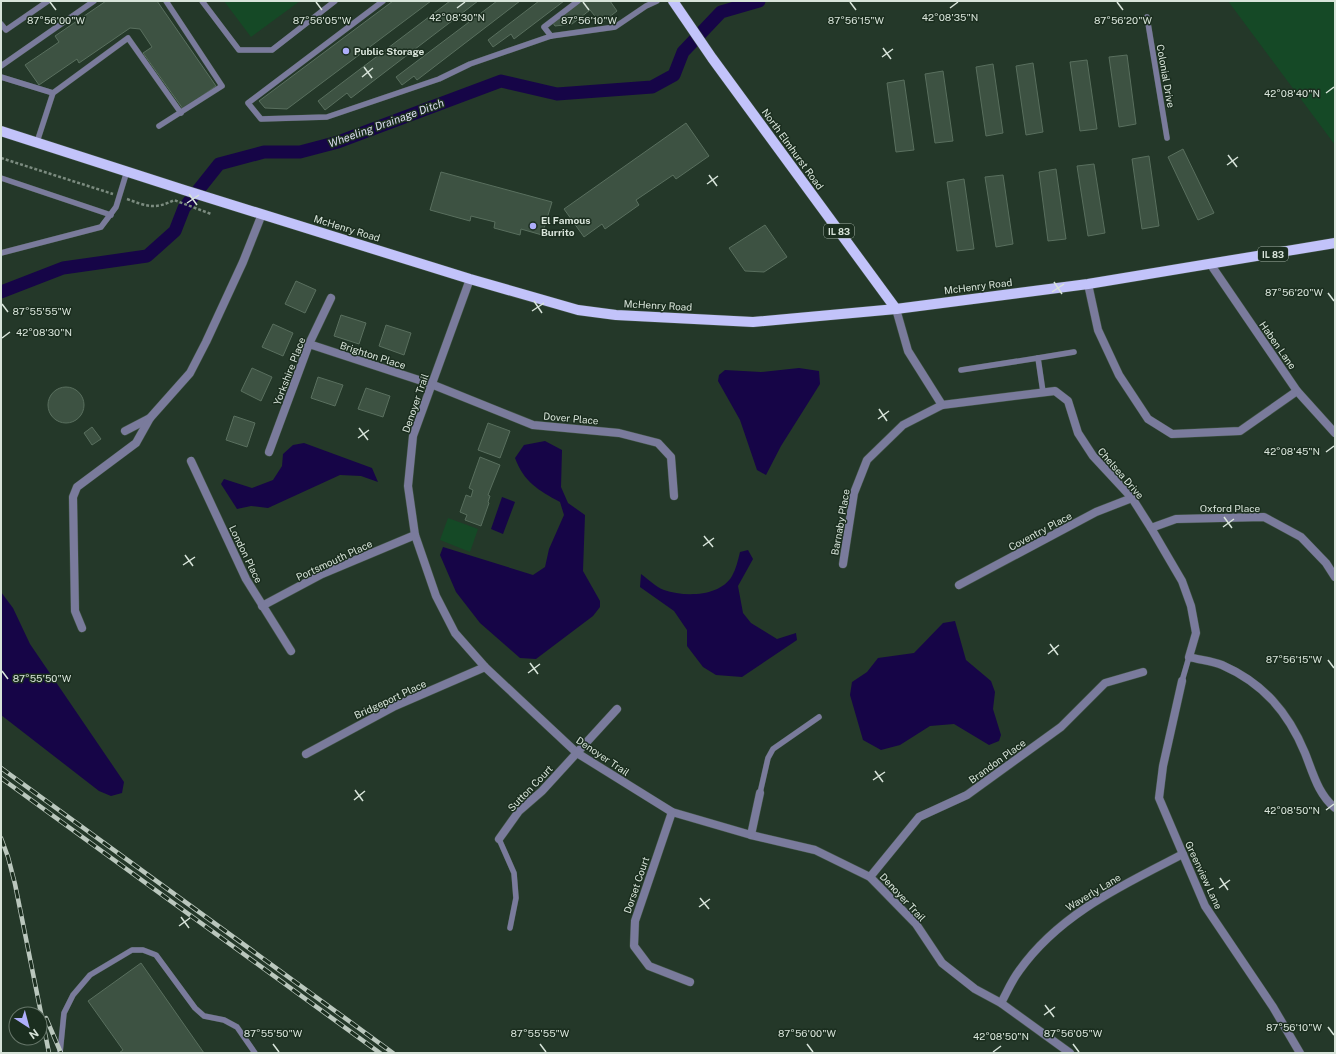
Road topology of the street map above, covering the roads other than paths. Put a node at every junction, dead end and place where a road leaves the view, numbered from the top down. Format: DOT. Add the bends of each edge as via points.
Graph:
graph roads {
  1 [pos="48,1"];
  2 [pos="94,1"];
  3 [pos="166,1"];
  4 [pos="202,1"];
  5 [pos="335,1"];
  6 [pos="383,1"];
  7 [pos="578,1"];
  8 [pos="657,1"];
  9 [pos="673,1"];
  10 [pos="1147,17"];
  11 [pos="1,24"];
  12 [pos="3,32"];
  13 [pos="551,36"];
  14 [pos="1,66"];
  15 [pos="1,77"];
  16 [pos="53,93"];
  17 [pos="181,113"];
  18 [pos="160,126"];
  19 [pos="1,131"];
  20 [pos="1167,138"];
  21 [pos="37,142"];
  22 [pos="127,171"];
  23 [pos="1,178"];
  24 [pos="262,214"];
  25 [pos="111,215"];
  26 [pos="1335,243"];
  27 [pos="1,253"];
  28 [pos="1210,265"];
  29 [pos="470,279"];
  30 [pos="1088,284"];
  31 [pos="331,298"];
  32 [pos="896,309"];
  33 [pos="309,344"];
  34 [pos="1074,352"];
  35 [pos="1038,358"];
  36 [pos="961,370"];
  37 [pos="431,384"];
  38 [pos="1298,391"];
  39 [pos="1043,392"];
  40 [pos="942,405"];
  41 [pos="150,418"];
  42 [pos="125,431"];
  43 [pos="1335,433"];
  44 [pos="269,452"];
  45 [pos="191,461"];
  46 [pos="674,496"];
  47 [pos="1132,498"];
  48 [pos="1151,528"];
  49 [pos="415,535"];
  50 [pos="843,564"];
  51 [pos="1335,577"];
  52 [pos="960,585"];
  53 [pos="262,606"];
  54 [pos="82,628"];
  55 [pos="291,651"];
  56 [pos="1190,657"];
  57 [pos="485,667"];
  58 [pos="1143,672"];
  59 [pos="1182,681"];
  60 [pos="617,709"];
  61 [pos="1175,710"];
  62 [pos="819,716"];
  63 [pos="577,753"];
  64 [pos="306,754"];
  65 [pos="760,793"];
  66 [pos="1335,808"];
  67 [pos="672,812"];
  68 [pos="751,835"];
  69 [pos="499,839"];
  70 [pos="1183,854"];
  71 [pos="870,876"];
  72 [pos="510,928"];
  73 [pos="690,982"];
  74 [pos="1002,1003"];
  75 [pos="60,1053"];
  76 [pos="255,1053"];
  77 [pos="1070,1053"];
  78 [pos="1300,1053"];
  1 -- 12 [label="lane"];
  2 -- 14 [label="lane"];
  3 -- 17 [label="lane" via="222,86"];
  4 -- 5 [label="lane" via="238,50 272,50"];
  6 -- 13 [label="lane" via="248,103 261,119 327,117 439,79 470,64"];
  7 -- 13 [label="lane" via="544,27"];
  8 -- 13 [label="lane" via="615,27"];
  9 -- 32 [label="main road, North Elmhurst Road / IL 83"];
  10 -- 20 [label="lane, Colonial Drive"];
  11 -- 12 [label="lane"];
  15 -- 16 [label="lane"];
  16 -- 17 [label="lane" via="128,38"];
  16 -- 21 [label="lane"];
  17 -- 18 [label="lane"];
  19 -- 21 [label="main road, McHenry Road"];
  21 -- 22 [label="main road, McHenry Road"];
  22 -- 24 [label="main road, McHenry Road"];
  22 -- 25 [label="lane"];
  23 -- 25 [label="lane"];
  24 -- 29 [label="main road, McHenry Road"];
  24 -- 41 [label="street" via="243,262 190,373"];
  25 -- 27 [label="lane" via="101,227 89,232"];
  26 -- 28 [label="main road, McHenry Road / IL 83"];
  28 -- 30 [label="main road, McHenry Road / IL 83"];
  28 -- 38 [label="street, Haben Lane"];
  29 -- 32 [label="main road, McHenry Road" via="578,310 616,314 753,322"];
  29 -- 37 [label="street, Denoyer Trail"];
  30 -- 32 [label="main road, McHenry Road / IL 83"];
  30 -- 38 [label="street" via="1098,330 1119,375 1148,419 1172,434 1240,431"];
  31 -- 33 [label="street, Yorkshire Place"];
  32 -- 40 [label="street" via="908,351"];
  33 -- 37 [label="street, Brighton Place"];
  33 -- 44 [label="street, Yorkshire Place"];
  34 -- 35 [label="lane"];
  35 -- 36 [label="lane"];
  35 -- 39 [label="lane"];
  37 -- 46 [label="street, Dover Place" via="533,425 619,433 658,443 671,457"];
  37 -- 49 [label="street, Denoyer Trail" via="413,436 408,486"];
  38 -- 43 [label="street, Haben Lane"];
  39 -- 40 [label="street, Chelsea Drive"];
  39 -- 47 [label="street, Chelsea Drive" via="1055,391 1068,402 1078,433 1093,456"];
  40 -- 50 [label="street, Barnaby Place" via="903,425 867,460 854,494"];
  41 -- 42 [label="street"];
  41 -- 54 [label="street" via="136,443 80,485 73,497 75,611"];
  45 -- 53 [label="street, London Place" via="246,579"];
  47 -- 48 [label="street, Chelsea Drive"];
  47 -- 52 [label="street, Coventry Place" via="1096,512"];
  48 -- 51 [label="street, Oxford Place" via="1176,519 1264,517 1301,537 1326,563"];
  48 -- 56 [label="street, Chelsea Drive" via="1182,580 1191,606 1196,633"];
  49 -- 53 [label="street, Portsmouth Place" via="322,574"];
  49 -- 57 [label="street, Denoyer Trail" via="436,596 455,633"];
  53 -- 55 [label="street, London Place"];
  56 -- 59 [label="lane, Chelsea Drive"];
  56 -- 66 [label="street" via="1221,664 1270,695 1302,747 1321,794"];
  57 -- 63 [label="street, Denoyer Trail"];
  57 -- 64 [label="street, Bridgeport Place" via="395,706"];
  58 -- 71 [label="street, Brandon Place" via="1104,683 1061,727 973,791 919,817"];
  59 -- 61 [label="street, Chelsea Drive"];
  60 -- 63 [label="street, Sutton Court"];
  61 -- 70 [label="street, Greenview Lane" via="1159,798"];
  62 -- 65 [label="lane" via="773,749 768,758"];
  63 -- 67 [label="street, Denoyer Trail"];
  63 -- 69 [label="street, Sutton Court" via="542,791 519,810"];
  65 -- 68 [label="street"];
  67 -- 68 [label="street, Denoyer Trail"];
  67 -- 73 [label="street, Dorset Court" via="635,921 634,946 649,966"];
  68 -- 71 [label="street, Denoyer Trail" via="815,850"];
  69 -- 72 [label="lane" via="514,873 516,898"];
  70 -- 74 [label="street, Waverly Lane" via="1108,893 1070,917 1038,947 1018,971"];
  70 -- 78 [label="street, Greenview Lane" via="1205,906 1273,1007"];
  71 -- 74 [label="street, Denoyer Trail" via="916,924 942,963 975,989"];
  74 -- 77 [label="street, Denoyer Trail"];
  75 -- 76 [label="lane" via="64,1013 73,995 90,976 132,950 143,950 156,955 195,1008 204,1016 224,1020 237,1027"];
}
